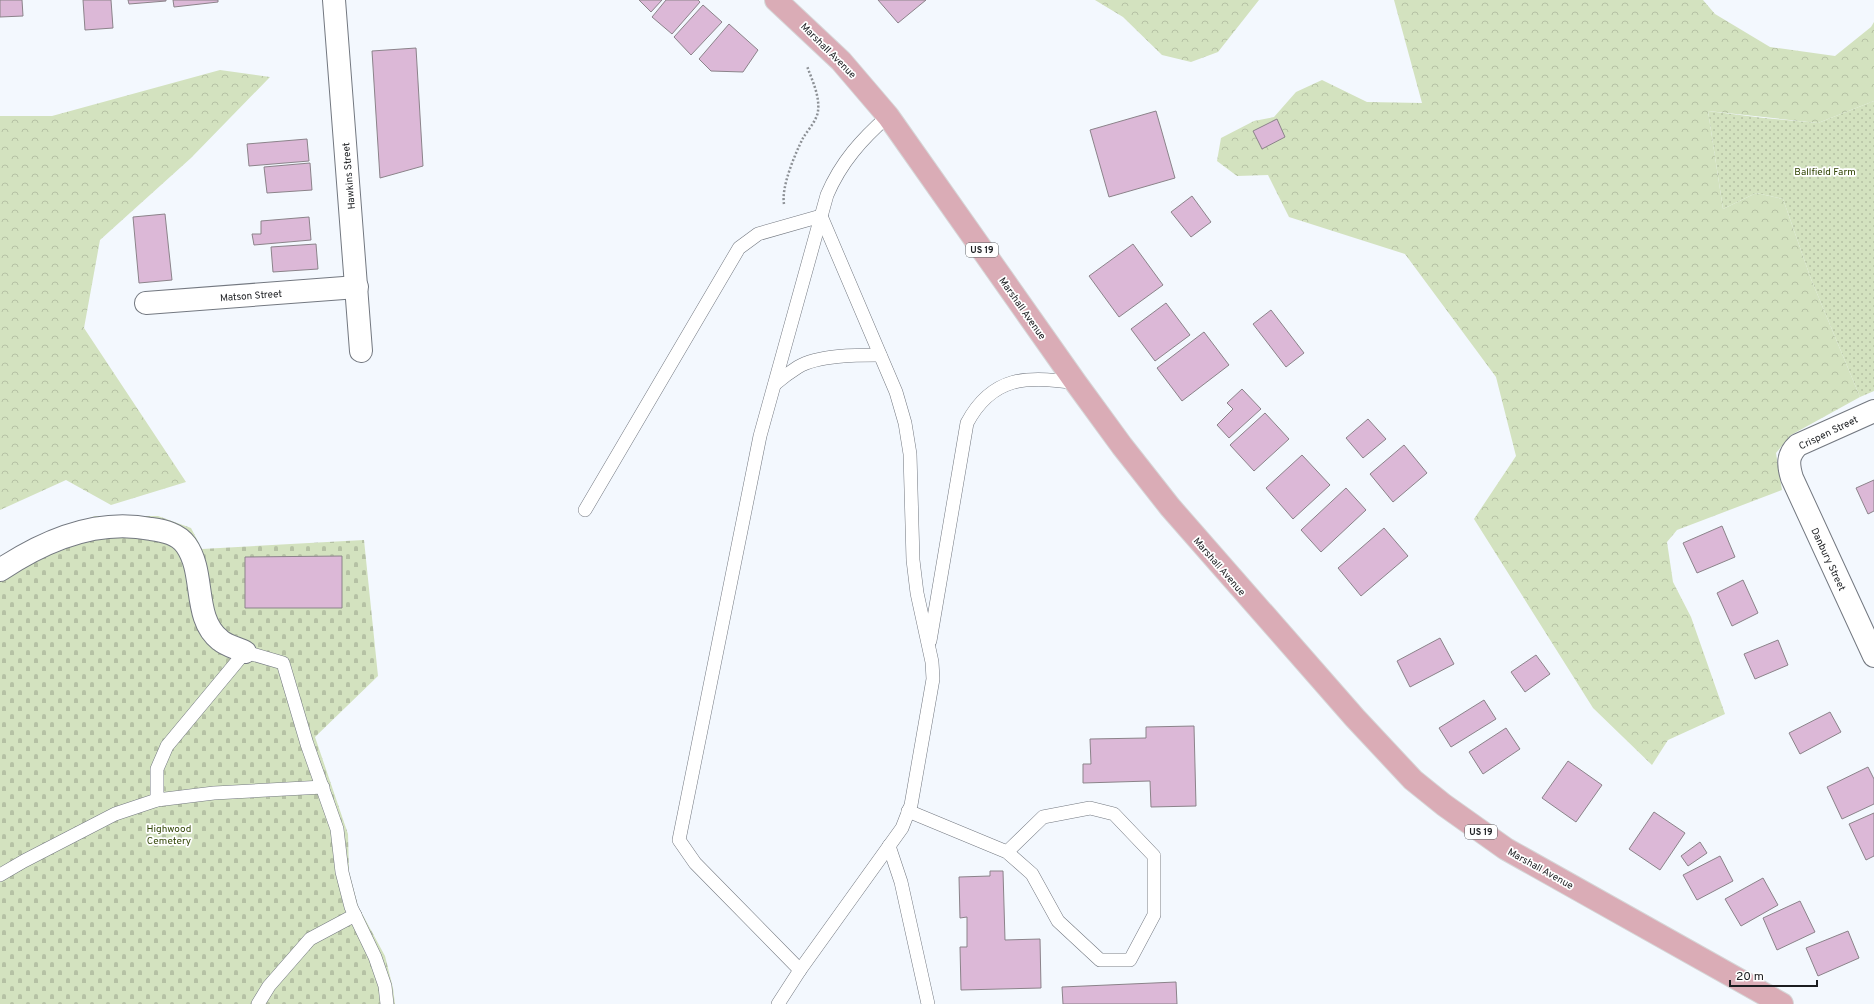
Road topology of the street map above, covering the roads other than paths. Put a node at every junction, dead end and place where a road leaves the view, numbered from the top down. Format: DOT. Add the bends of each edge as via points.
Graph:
graph roads {
  1 [pos="334,0"];
  2 [pos="776,0"];
  3 [pos="888,116"];
  4 [pos="821,216"];
  5 [pos="357,287"];
  6 [pos="146,303"];
  7 [pos="361,351"];
  8 [pos="880,355"];
  9 [pos="775,384"];
  10 [pos="1076,384"];
  11 [pos="1874,411"];
  12 [pos="1788,460"];
  13 [pos="584,510"];
  14 [pos="0,570"];
  15 [pos="929,646"];
  16 [pos="245,652"];
  17 [pos="1874,656"];
  18 [pos="323,787"];
  19 [pos="157,800"];
  20 [pos="908,810"];
  21 [pos="889,846"];
  22 [pos="1007,852"];
  23 [pos="0,875"];
  24 [pos="355,915"];
  25 [pos="800,970"];
  26 [pos="258,1004"];
  27 [pos="386,1004"];
  28 [pos="778,1004"];
  29 [pos="928,1004"];
  30 [pos="1782,1004"];
  1 -- 5 [label="street, Hawkins Street"];
  2 -- 3 [label="main road, Marshall Avenue / US 19" via="841,61"];
  3 -- 4 [label="lane" via="867,134 843,163 834,179"];
  3 -- 10 [label="main road, Marshall Avenue / US 19"];
  4 -- 8 [label="lane"];
  4 -- 9 [label="lane"];
  4 -- 13 [label="lane" via="758,234 739,248"];
  5 -- 6 [label="street, Matson Street"];
  5 -- 7 [label="street, Hawkins Street"];
  8 -- 9 [label="lane" via="850,354 826,359 799,367"];
  8 -- 15 [label="lane" via="896,392 905,423 910,454 913,560 917,593"];
  9 -- 25 [label="lane" via="760,436 679,840 695,863"];
  10 -- 15 [label="lane" via="1050,378 1010,382 989,394 975,409 967,423"];
  10 -- 30 [label="main road, Marshall Avenue / US 19" via="1170,507 1350,712 1414,780 1506,849"];
  11 -- 12 [label="street, Crispen Street" via="1798,445"];
  12 -- 17 [label="street, Danbury Street" via="1792,478"];
  14 -- 16 [label="street" via="67,535 94,528 118,525 165,531 180,538 193,558 210,631 221,641"];
  15 -- 20 [label="lane" via="933,679"];
  16 -- 18 [label="lane" via="283,663 307,744"];
  16 -- 19 [label="lane" via="167,746 157,769"];
  18 -- 19 [label="lane" via="214,793"];
  18 -- 24 [label="lane" via="337,829 342,872 350,907"];
  19 -- 23 [label="lane" via="115,814 24,860"];
  20 -- 21 [label="lane" via="902,828"];
  20 -- 22 [label="lane"];
  21 -- 25 [label="lane"];
  21 -- 29 [label="lane" via="901,882"];
  22 -- 22 [label="lane" via="1032,874 1058,921 1100,960 1130,960 1154,915 1154,856 1114,814 1090,808 1043,817"];
  24 -- 26 [label="lane" via="310,939 269,986"];
  24 -- 27 [label="lane" via="375,956 385,986"];
  25 -- 28 [label="lane"];
}
